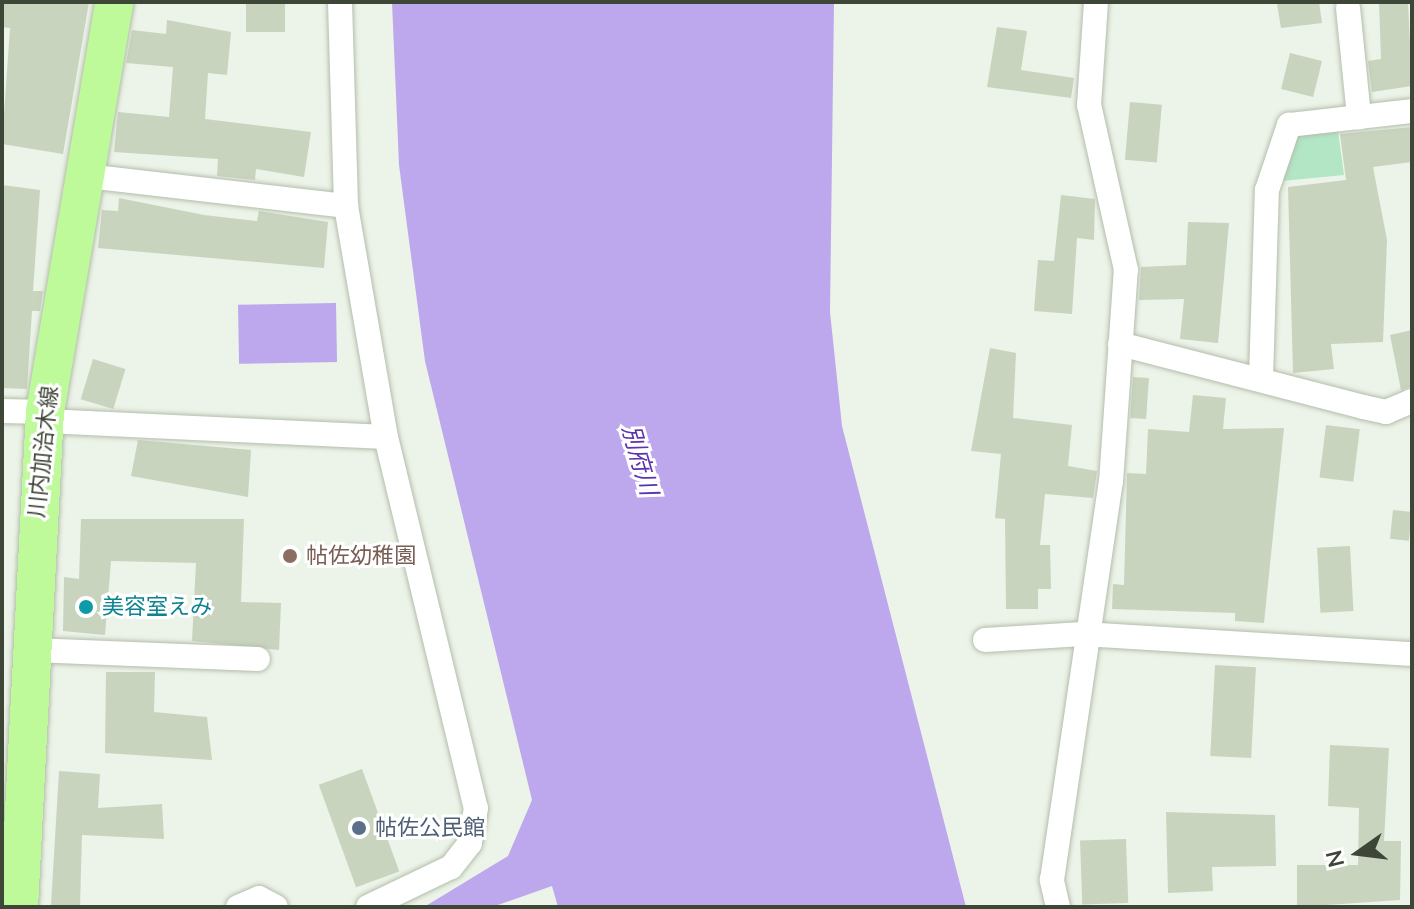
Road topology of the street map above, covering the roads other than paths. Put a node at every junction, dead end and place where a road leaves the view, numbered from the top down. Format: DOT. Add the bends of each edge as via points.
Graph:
graph roads {
  1 [pos="114,2"];
  2 [pos="340,2"];
  3 [pos="1096,2"];
  4 [pos="1348,8"];
  5 [pos="1412,111"];
  6 [pos="1359,117"];
  7 [pos="87,176"];
  8 [pos="346,206"];
  9 [pos="1120,344"];
  10 [pos="1261,378"];
  11 [pos="1412,401"];
  12 [pos="2,411"];
  13 [pos="45,416"];
  14 [pos="386,437"];
  15 [pos="1083,634"];
  16 [pos="985,640"];
  17 [pos="32,650"];
  18 [pos="1412,654"];
  19 [pos="258,659"];
  20 [pos="12,814"];
  21 [pos="19,907"];
  22 [pos="238,907"];
  23 [pos="276,907"];
  24 [pos="368,907"];
  25 [pos="1058,907"];
  1 -- 7 [label="main road, 川内加治木線"];
  2 -- 8 [label="street"];
  3 -- 9 [label="street" via="1089,105 1126,270"];
  4 -- 6 [label="street"];
  5 -- 6 [label="street"];
  6 -- 10 [label="street" via="1289,125 1267,190"];
  7 -- 8 [label="street"];
  7 -- 13 [label="main road, 川内加治木線"];
  8 -- 14 [label="street"];
  9 -- 10 [label="street"];
  9 -- 15 [label="street" via="1111,482"];
  10 -- 11 [label="street" via="1386,412"];
  12 -- 13 [label="street"];
  13 -- 14 [label="street"];
  13 -- 17 [label="main road, 川内加治木線"];
  14 -- 24 [label="street" via="476,808 470,843 451,867"];
  15 -- 16 [label="street"];
  15 -- 18 [label="street"];
  15 -- 25 [label="street" via="1052,880"];
  17 -- 19 [label="street"];
  17 -- 20 [label="main road, 川内加治木線"];
  20 -- 21 [label="main road, 川内加治木線"];
  22 -- 23 [label="street" via="259,898"];
}
